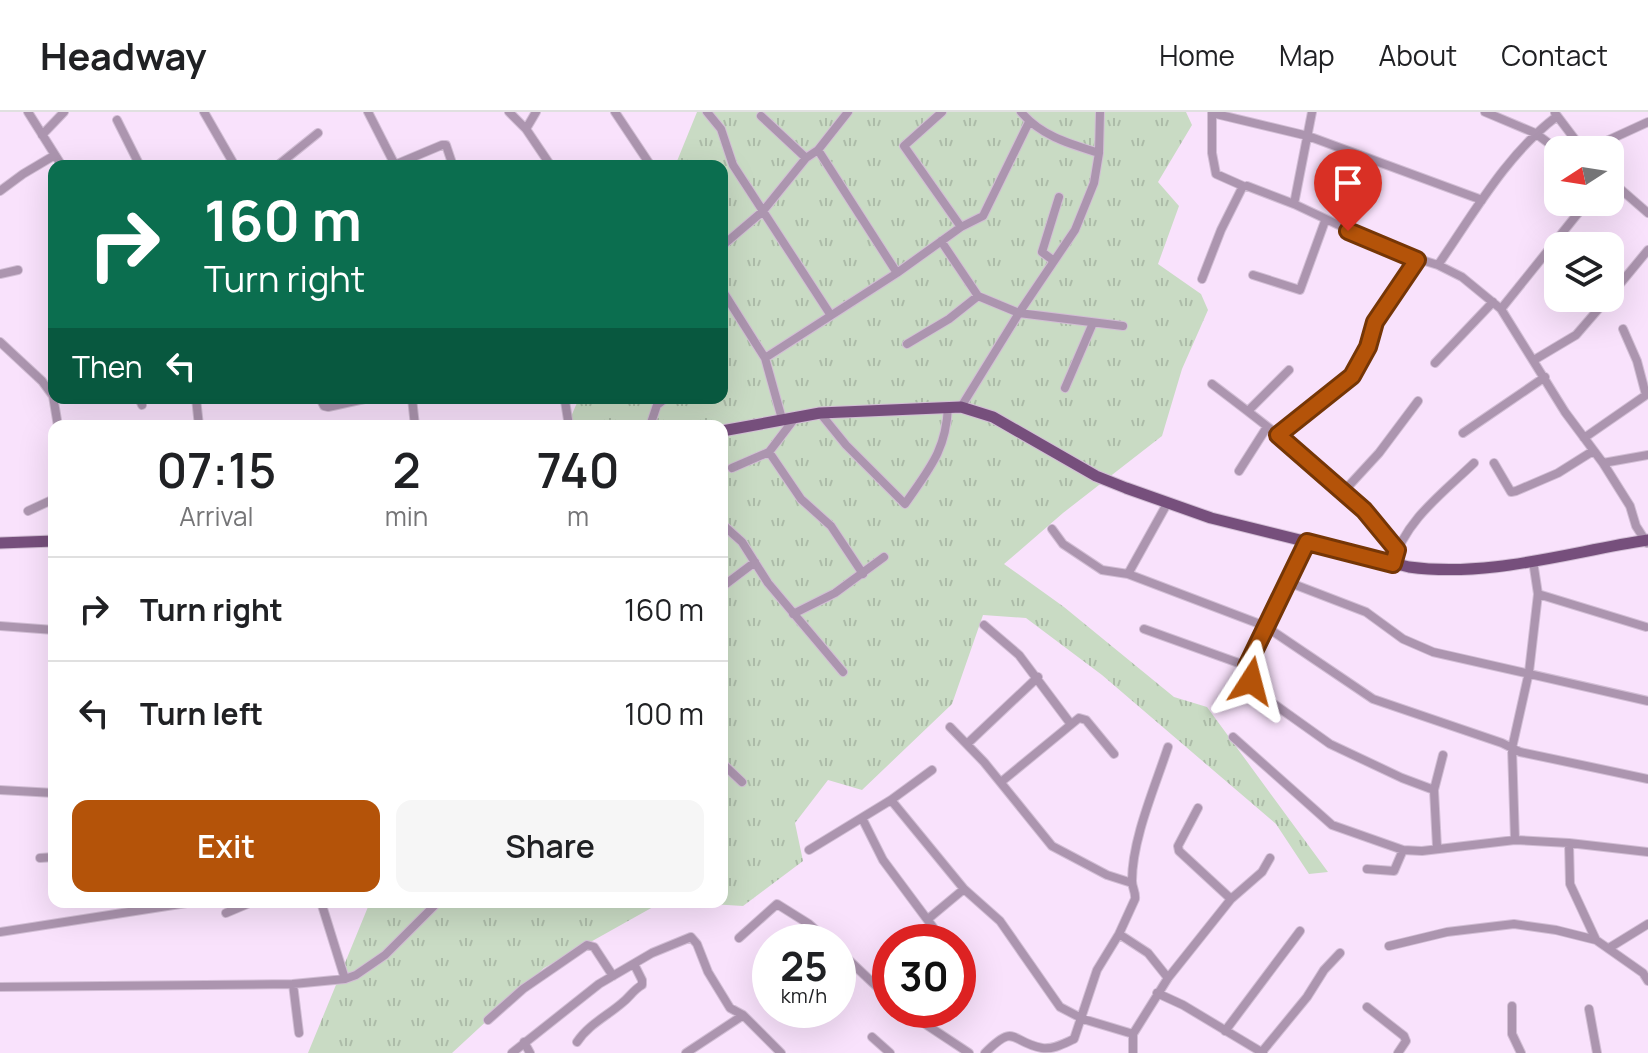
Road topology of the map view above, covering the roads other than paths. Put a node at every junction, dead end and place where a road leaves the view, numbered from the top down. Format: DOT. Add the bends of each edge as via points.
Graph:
graph roads {
  1 [pos="28,112"];
  2 [pos="64,112"];
  3 [pos="204,112"];
  4 [pos="368,112"];
  5 [pos="509,112"];
  6 [pos="536,112"];
  7 [pos="615,112"];
  8 [pos="707,112"];
  9 [pos="848,112"];
  10 [pos="942,112"];
  11 [pos="1021,112"];
  12 [pos="1100,112"];
  13 [pos="1212,112"];
  14 [pos="1312,112"];
  15 [pos="1485,112"];
  16 [pos="1556,114"];
  17 [pos="761,116"];
  18 [pos="117,120"];
  19 [pos="1029,122"];
  20 [pos="1648,122"];
  21 [pos="526,129"];
  22 [pos="318,133"];
  23 [pos="1535,133"];
  24 [pos="42,135"];
  25 [pos="1308,136"];
  26 [pos="1574,136"];
  27 [pos="1616,136"];
  28 [pos="1544,140"];
  29 [pos="818,150"];
  30 [pos="1099,153"];
  31 [pos="55,155"];
  32 [pos="806,158"];
  33 [pos="58,160"];
  34 [pos="137,160"];
  35 [pos="232,160"];
  36 [pos="284,160"];
  37 [pos="391,160"];
  38 [pos="405,160"];
  39 [pos="452,160"];
  40 [pos="545,160"];
  41 [pos="647,160"];
  42 [pos="1247,186"];
  43 [pos="0,191"];
  44 [pos="1624,192"];
  45 [pos="1059,197"];
  46 [pos="1482,200"];
  47 [pos="1294,204"];
  48 [pos="763,211"];
  49 [pos="1648,213"];
  50 [pos="1576,216"];
  51 [pos="1325,221"];
  52 [pos="961,227"];
  53 [pos="728,241"];
  54 [pos="941,241"];
  55 [pos="1648,250"];
  56 [pos="1417,260"];
  57 [pos="1054,261"];
  58 [pos="1438,265"];
  59 [pos="18,270"];
  60 [pos="897,273"];
  61 [pos="0,274"];
  62 [pos="1253,275"];
  63 [pos="1202,279"];
  64 [pos="1624,279"];
  65 [pos="978,296"];
  66 [pos="728,299"];
  67 [pos="1493,302"];
  68 [pos="1501,309"];
  69 [pos="1596,312"];
  70 [pos="1019,313"];
  71 [pos="830,314"];
  72 [pos="1093,323"];
  73 [pos="1123,326"];
  74 [pos="1623,329"];
  75 [pos="0,342"];
  76 [pos="907,344"];
  77 [pos="765,358"];
  78 [pos="1534,360"];
  79 [pos="1435,363"];
  80 [pos="1289,370"];
  81 [pos="1545,377"];
  82 [pos="1212,384"];
  83 [pos="1065,388"];
  84 [pos="48,389"];
  85 [pos="1418,401"];
  86 [pos="323,404"];
  87 [pos="342,404"];
  88 [pos="948,407"];
  89 [pos="961,407"];
  90 [pos="1248,411"];
  91 [pos="820,413"];
  92 [pos="796,418"];
  93 [pos="782,419"];
  94 [pos="1267,427"];
  95 [pos="728,430"];
  96 [pos="1463,433"];
  97 [pos="1278,435"];
  98 [pos="1584,438"];
  99 [pos="1593,451"];
  100 [pos="769,452"];
  101 [pos="1648,455"];
  102 [pos="1474,463"];
  103 [pos="1494,463"];
  104 [pos="1603,463"];
  105 [pos="732,468"];
  106 [pos="1239,471"];
  107 [pos="1344,491"];
  108 [pos="48,502"];
  109 [pos="1168,502"];
  110 [pos="28,511"];
  111 [pos="728,529"];
  112 [pos="1052,529"];
  113 [pos="48,541"];
  114 [pos="1647,541"];
  115 [pos="1307,542"];
  116 [pos="0,543"];
  117 [pos="1397,550"];
  118 [pos="884,557"];
  119 [pos="1533,561"];
  120 [pos="755,562"];
  121 [pos="1393,564"];
  122 [pos="863,574"];
  123 [pos="1128,574"];
  124 [pos="728,582"];
  125 [pos="1288,582"];
  126 [pos="1538,594"];
  127 [pos="793,614"];
  128 [pos="984,625"];
  129 [pos="0,626"];
  130 [pos="1265,626"];
  131 [pos="1646,627"];
  132 [pos="1144,629"];
  133 [pos="48,630"];
  134 [pos="1247,666"];
  135 [pos="843,672"];
  136 [pos="1529,672"];
  137 [pos="1038,677"];
  138 [pos="1648,701"];
  139 [pos="1070,723"];
  140 [pos="950,727"];
  141 [pos="1233,737"];
  142 [pos="967,744"];
  143 [pos="1168,747"];
  144 [pos="1512,748"];
  145 [pos="1114,754"];
  146 [pos="1443,755"];
  147 [pos="728,769"];
  148 [pos="932,770"];
  149 [pos="1648,779"];
  150 [pos="742,782"];
  151 [pos="1001,782"];
  152 [pos="0,790"];
  153 [pos="1434,790"];
  154 [pos="48,793"];
  155 [pos="891,800"];
  156 [pos="1198,808"];
  157 [pos="862,818"];
  158 [pos="1515,840"];
  159 [pos="1569,843"];
  160 [pos="1437,847"];
  161 [pos="809,850"];
  162 [pos="1403,850"];
  163 [pos="1648,852"];
  164 [pos="48,857"];
  165 [pos="40,858"];
  166 [pos="1270,858"];
  167 [pos="1367,869"];
  168 [pos="1132,883"];
  169 [pos="964,889"];
  170 [pos="1231,899"];
  171 [pos="162,908"];
  172 [pos="238,908"];
  173 [pos="323,908"];
  174 [pos="431,908"];
  175 [pos="226,913"];
  176 [pos="928,919"];
  177 [pos="755,924"];
  178 [pos="809,924"];
  179 [pos="931,924"];
  180 [pos="1648,924"];
  181 [pos="752,926"];
  182 [pos="1300,931"];
  183 [pos="0,932"];
  184 [pos="1119,934"];
  185 [pos="739,938"];
  186 [pos="1596,940"];
  187 [pos="1389,946"];
  188 [pos="1609,948"];
  189 [pos="1340,953"];
  190 [pos="634,964"];
  191 [pos="856,967"];
  192 [pos="613,976"];
  193 [pos="1168,978"];
  194 [pos="345,979"];
  195 [pos="1648,981"];
  196 [pos="872,982"];
  197 [pos="293,984"];
  198 [pos="0,987"];
  199 [pos="1157,993"];
  200 [pos="1512,1006"];
  201 [pos="1367,1007"];
  202 [pos="1589,1009"];
  203 [pos="743,1015"];
  204 [pos="1083,1019"];
  205 [pos="488,1020"];
  206 [pos="931,1028"];
  207 [pos="1225,1031"];
  208 [pos="299,1033"];
  209 [pos="1133,1034"];
  210 [pos="872,1037"];
  211 [pos="524,1042"];
  212 [pos="577,1042"];
  213 [pos="512,1053"];
  214 [pos="530,1053"];
  215 [pos="686,1053"];
  216 [pos="781,1053"];
  217 [pos="890,1053"];
  218 [pos="969,1053"];
  219 [pos="985,1053"];
  220 [pos="1133,1053"];
  221 [pos="1262,1053"];
  222 [pos="1398,1053"];
  223 [pos="1521,1053"];
  224 [pos="1597,1053"];
  1 -- 24 [label="street"];
  2 -- 24 [label="street"];
  3 -- 35 [label="street"];
  4 -- 37 [label="street"];
  5 -- 21 [label="street"];
  6 -- 21 [label="street"];
  7 -- 41 [label="street"];
  8 -- 48 [label="street"];
  9 -- 29 [label="street"];
  10 -- 52 [label="street" via="904,146"];
  11 -- 19 [label="street"];
  12 -- 30 [label="street"];
  13 -- 25 [label="street"];
  13 -- 63 [label="street" via="1216,174 1243,186"];
  14 -- 25 [label="street"];
  15 -- 23 [label="street"];
  16 -- 23 [label="street"];
  16 -- 26 [label="street"];
  17 -- 32 [label="street"];
  18 -- 34 [label="street"];
  19 -- 30 [label="street" via="1057,139"];
  19 -- 52 [label="street" via="983,216"];
  20 -- 27 [label="street"];
  21 -- 40 [label="street"];
  22 -- 36 [label="street"];
  23 -- 28 [label="street"];
  23 -- 46 [label="street"];
  24 -- 31 [label="street"];
  25 -- 46 [label="street"];
  25 -- 47 [label="street"];
  29 -- 32 [label="street"];
  29 -- 60 [label="street"];
  30 -- 57 [label="street" via="1094,183 1075,230"];
  31 -- 33 [label="street"];
  31 -- 43 [label="street"];
  32 -- 48 [label="street"];
  38 -- 39 [label="street" via="442,145"];
  42 -- 47 [label="street"];
  44 -- 49 [label="street"];
  45 -- 57 [label="street" via="1042,252"];
  46 -- 58 [label="street"];
  47 -- 51 [label="street"];
  48 -- 53 [label="street"];
  48 -- 71 [label="street"];
  50 -- 68 [label="street"];
  51 -- 56 [label="street"];
  51 -- 62 [label="street" via="1300,290"];
  52 -- 54 [label="street"];
  54 -- 60 [label="street"];
  54 -- 65 [label="street"];
  55 -- 64 [label="street"];
  56 -- 58 [label="street"];
  56 -- 97 [label="street" via="1375,322 1352,376"];
  57 -- 70 [label="street"];
  58 -- 67 [label="street"];
  59 -- 61 [label="street"];
  60 -- 71 [label="street"];
  65 -- 70 [label="street"];
  65 -- 76 [label="street"];
  66 -- 77 [label="street"];
  67 -- 68 [label="street"];
  67 -- 79 [label="street"];
  68 -- 78 [label="street"];
  69 -- 78 [label="street" via="1576,335"];
  70 -- 72 [label="street"];
  70 -- 89 [label="street"];
  71 -- 77 [label="street"];
  72 -- 73 [label="street"];
  72 -- 83 [label="street"];
  74 -- 98 [label="street" via="1646,395"];
  75 -- 84 [label="street"];
  77 -- 93 [label="street"];
  78 -- 81 [label="street"];
  80 -- 90 [label="street"];
  81 -- 96 [label="street"];
  81 -- 98 [label="street"];
  82 -- 90 [label="street"];
  85 -- 107 [label="street"];
  86 -- 87 [label="street"];
  88 -- 89 [label="main road"];
  88 -- 91 [label="main road"];
  88 -- 91 [label="street" via="939,454 905,504"];
  89 -- 109 [label="main road" via="993,417 1109,482"];
  90 -- 94 [label="street"];
  91 -- 92 [label="main road"];
  92 -- 93 [label="main road"];
  92 -- 100 [label="street"];
  93 -- 95 [label="main road"];
  94 -- 97 [label="street"];
  94 -- 106 [label="street"];
  97 -- 107 [label="street"];
  98 -- 99 [label="street"];
  99 -- 103 [label="street" via="1516,491 1507,488"];
  99 -- 104 [label="street"];
  100 -- 105 [label="street"];
  100 -- 122 [label="street"];
  101 -- 104 [label="street"];
  102 -- 117 [label="street" via="1414,523"];
  104 -- 114 [label="street"];
  107 -- 117 [label="street"];
  108 -- 110 [label="street"];
  109 -- 115 [label="main road"];
  109 -- 123 [label="street"];
  111 -- 120 [label="street"];
  112 -- 123 [label="street" via="1063,544 1102,570"];
  113 -- 116 [label="main road"];
  114 -- 119 [label="main road"];
  115 -- 121 [label="main road"];
  115 -- 125 [label="street"];
  117 -- 121 [label="street"];
  118 -- 122 [label="street"];
  119 -- 121 [label="main road" via="1433,571"];
  119 -- 126 [label="street"];
  120 -- 124 [label="street"];
  120 -- 127 [label="street"];
  122 -- 127 [label="street"];
  123 -- 130 [label="street"];
  125 -- 130 [label="street"];
  125 -- 136 [label="street" via="1366,612 1403,639 1433,652"];
  126 -- 131 [label="street"];
  126 -- 136 [label="street"];
  127 -- 135 [label="street"];
  128 -- 137 [label="street"];
  129 -- 133 [label="street"];
  130 -- 134 [label="street"];
  130 -- 144 [label="street" via="1373,699"];
  132 -- 134 [label="street"];
  134 -- 153 [label="street" via="1257,692 1330,744"];
  136 -- 138 [label="street"];
  136 -- 144 [label="street"];
  137 -- 139 [label="street"];
  137 -- 142 [label="street"];
  139 -- 145 [label="street" via="1086,720"];
  139 -- 151 [label="street"];
  140 -- 142 [label="street"];
  141 -- 162 [label="street" via="1332,825"];
  142 -- 151 [label="street"];
  143 -- 168 [label="street" via="1139,837"];
  144 -- 149 [label="street"];
  144 -- 158 [label="street"];
  146 -- 153 [label="street"];
  147 -- 150 [label="street"];
  148 -- 155 [label="street"];
  151 -- 168 [label="street" via="1052,846"];
  152 -- 154 [label="street"];
  153 -- 160 [label="street"];
  155 -- 157 [label="street"];
  155 -- 169 [label="street"];
  156 -- 170 [label="street" via="1179,851"];
  157 -- 161 [label="street"];
  157 -- 176 [label="street" via="883,860"];
  158 -- 159 [label="street"];
  158 -- 160 [label="street"];
  159 -- 163 [label="street"];
  159 -- 186 [label="street" via="1570,884"];
  160 -- 162 [label="street"];
  162 -- 167 [label="street" via="1394,871"];
  164 -- 165 [label="street"];
  166 -- 170 [label="street"];
  168 -- 184 [label="street" via="1135,899"];
  169 -- 176 [label="street"];
  169 -- 204 [label="street" via="1000,921 1060,1007"];
  170 -- 193 [label="street"];
  171 -- 183 [label="street"];
  172 -- 175 [label="street"];
  173 -- 194 [label="street"];
  174 -- 194 [label="street" via="385,955"];
  176 -- 179 [label="street"];
  177 -- 178 [label="street" via="777,904"];
  180 -- 188 [label="street"];
  181 -- 185 [label="street"];
  182 -- 207 [label="street"];
  184 -- 193 [label="street" via="1148,953"];
  184 -- 204 [label="street" via="1097,970"];
  186 -- 187 [label="street" via="1514,924"];
  186 -- 188 [label="street"];
  188 -- 195 [label="street"];
  189 -- 221 [label="street"];
  190 -- 192 [label="street"];
  190 -- 203 [label="street" via="691,937 730,1008"];
  190 -- 212 [label="street" via="642,985"];
  191 -- 196 [label="street"];
  192 -- 205 [label="street" via="594,947 587,945"];
  192 -- 211 [label="street"];
  193 -- 199 [label="street"];
  194 -- 197 [label="street"];
  197 -- 198 [label="street"];
  197 -- 208 [label="street"];
  199 -- 207 [label="street"];
  199 -- 209 [label="street"];
  200 -- 223 [label="street" via="1512,1034"];
  201 -- 222 [label="street" via="1404,1036"];
  202 -- 224 [label="street"];
  203 -- 215 [label="street"];
  203 -- 216 [label="street"];
  204 -- 209 [label="street"];
  204 -- 219 [label="street" via="1074,1039 1055,1047 1007,1035"];
  206 -- 218 [label="street"];
  207 -- 221 [label="street"];
  209 -- 220 [label="street"];
  210 -- 217 [label="street"];
  211 -- 213 [label="street"];
  211 -- 214 [label="street"];
}
